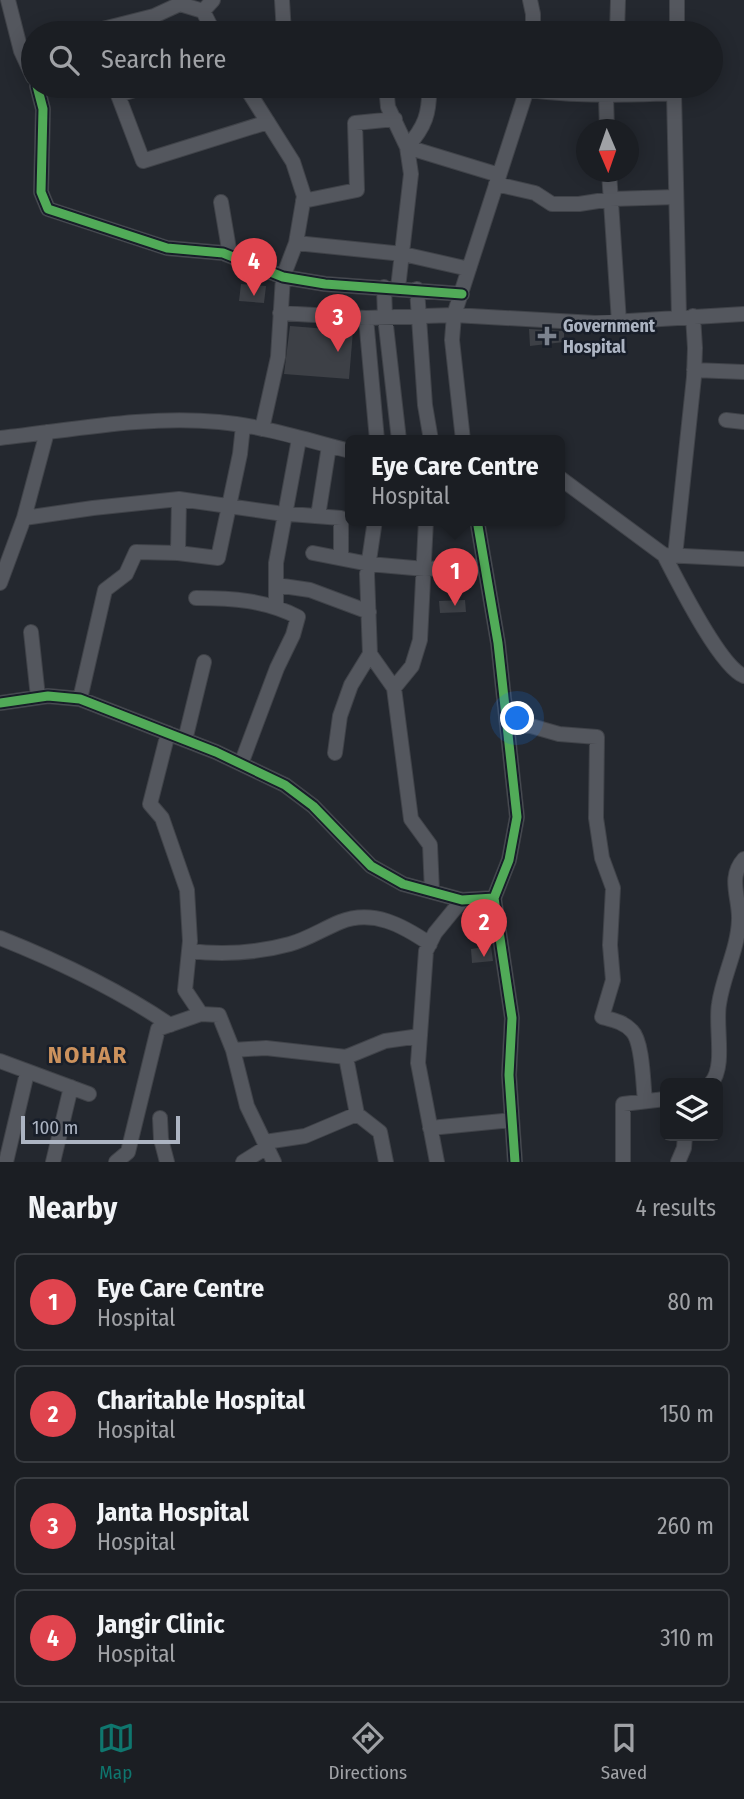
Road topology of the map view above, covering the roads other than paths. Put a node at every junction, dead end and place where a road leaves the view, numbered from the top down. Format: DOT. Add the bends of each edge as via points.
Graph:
graph roads {
  1 [pos="8,0"];
  2 [pos="213,0"];
  3 [pos="282,0"];
  4 [pos="530,0"];
  5 [pos="618,0"];
  6 [pos="677,0"];
  7 [pos="180,2"];
  8 [pos="202,11"];
  9 [pos="134,21"];
  10 [pos="207,21"];
  11 [pos="283,21"];
  12 [pos="533,21"];
  13 [pos="617,21"];
  14 [pos="677,21"];
  15 [pos="21,34"];
  16 [pos="40,98"];
  17 [pos="119,98"];
  18 [pos="253,98"];
  19 [pos="387,98"];
  20 [pos="429,98"];
  21 [pos="525,98"];
  22 [pos="610,98"];
  23 [pos="674,98"];
  24 [pos="608,119"];
  25 [pos="395,120"];
  26 [pos="268,122"];
  27 [pos="407,147"];
  28 [pos="497,179"];
  29 [pos="610,182"];
  30 [pos="676,197"];
  31 [pos="611,199"];
  32 [pos="303,201"];
  33 [pos="221,202"];
  34 [pos="296,243"];
  35 [pos="403,254"];
  36 [pos="230,255"];
  37 [pos="468,269"];
  38 [pos="283,277"];
  39 [pos="391,287"];
  40 [pos="416,289"];
  41 [pos="461,294"];
  42 [pos="280,313"];
  43 [pos="744,314"];
  44 [pos="454,315"];
  45 [pos="419,316"];
  46 [pos="385,317"];
  47 [pos="686,317"];
  48 [pos="366,318"];
  49 [pos="619,321"];
  50 [pos="694,370"];
  51 [pos="744,372"];
  52 [pos="726,421"];
  53 [pos="744,422"];
  54 [pos="243,426"];
  55 [pos="262,429"];
  56 [pos="47,432"];
  57 [pos="377,435"];
  58 [pos="398,435"];
  59 [pos="430,435"];
  60 [pos="462,435"];
  61 [pos="0,438"];
  62 [pos="299,439"];
  63 [pos="329,446"];
  64 [pos="345,450"];
  65 [pos="565,482"];
  66 [pos="179,499"];
  67 [pos="230,506"];
  68 [pos="285,514"];
  69 [pos="318,516"];
  70 [pos="24,518"];
  71 [pos="374,526"];
  72 [pos="426,526"];
  73 [pos="478,526"];
  74 [pos="313,552"];
  75 [pos="178,553"];
  76 [pos="670,556"];
  77 [pos="341,558"];
  78 [pos="744,559"];
  79 [pos="369,564"];
  80 [pos="485,566"];
  81 [pos="425,569"];
  82 [pos="0,583"];
  83 [pos="276,585"];
  84 [pos="196,598"];
  85 [pos="276,606"];
  86 [pos="369,612"];
  87 [pos="31,632"];
  88 [pos="370,654"];
  89 [pos="204,662"];
  90 [pos="744,676"];
  91 [pos="394,688"];
  92 [pos="38,697"];
  93 [pos="80,699"];
  94 [pos="0,703"];
  95 [pos="509,725"];
  96 [pos="168,733"];
  97 [pos="185,740"];
  98 [pos="335,753"];
  99 [pos="241,764"];
  100 [pos="744,859"];
  101 [pos="432,892"];
  102 [pos="494,898"];
  103 [pos="462,900"];
  104 [pos="0,938"];
  105 [pos="430,944"];
  106 [pos="189,950"];
  107 [pos="201,1014"];
  108 [pos="170,1025"];
  109 [pos="419,1036"];
  110 [pos="233,1049"];
  111 [pos="346,1057"];
  112 [pos="0,1061"];
  113 [pos="27,1073"];
  114 [pos="715,1078"];
  115 [pos="71,1087"];
  116 [pos="89,1094"];
  117 [pos="660,1099"];
  118 [pos="645,1101"];
  119 [pos="357,1114"];
  120 [pos="160,1118"];
  121 [pos="512,1120"];
  122 [pos="430,1128"];
  123 [pos="685,1141"];
  124 [pos="266,1145"];
  125 [pos="6,1162"];
  126 [pos="53,1162"];
  127 [pos="117,1162"];
  128 [pos="167,1162"];
  129 [pos="243,1162"];
  130 [pos="274,1162"];
  131 [pos="386,1162"];
  132 [pos="437,1162"];
  133 [pos="515,1162"];
  134 [pos="623,1162"];
  135 [pos="678,1162"];
  1 -- 15 [label="street"];
  2 -- 8 [label="street"];
  3 -- 11 [label="street"];
  4 -- 12 [label="street"];
  5 -- 13 [label="street"];
  6 -- 14 [label="street"];
  7 -- 8 [label="street"];
  7 -- 9 [label="street"];
  8 -- 10 [label="street"];
  16 -- 36 [label="street" via="41,192 48,209 167,248"];
  17 -- 26 [label="street" via="143,161"];
  18 -- 26 [label="street"];
  19 -- 25 [label="street"];
  20 -- 27 [label="street" via="429,111"];
  21 -- 28 [label="street"];
  22 -- 24 [label="street"];
  23 -- 30 [label="street"];
  25 -- 27 [label="street"];
  25 -- 32 [label="street" via="355,123 358,190"];
  26 -- 32 [label="street" via="293,162"];
  27 -- 28 [label="street"];
  27 -- 35 [label="street" via="411,174"];
  28 -- 31 [label="street" via="552,204"];
  28 -- 37 [label="street"];
  29 -- 31 [label="street"];
  30 -- 31 [label="street"];
  30 -- 47 [label="street"];
  31 -- 49 [label="street"];
  32 -- 34 [label="street"];
  33 -- 36 [label="street"];
  34 -- 35 [label="street"];
  34 -- 38 [label="street"];
  35 -- 37 [label="street"];
  35 -- 39 [label="street"];
  36 -- 38 [label="street"];
  37 -- 41 [label="street"];
  38 -- 39 [label="street"];
  38 -- 42 [label="street"];
  39 -- 40 [label="street"];
  39 -- 46 [label="street"];
  40 -- 41 [label="street"];
  40 -- 45 [label="street"];
  41 -- 44 [label="street"];
  42 -- 48 [label="street"];
  42 -- 55 [label="street" via="278,357"];
  43 -- 47 [label="street"];
  44 -- 45 [label="street"];
  44 -- 49 [label="street"];
  44 -- 60 [label="street" via="452,340"];
  45 -- 46 [label="street"];
  45 -- 59 [label="street"];
  46 -- 48 [label="street"];
  46 -- 58 [label="street"];
  47 -- 49 [label="street"];
  47 -- 50 [label="street"];
  48 -- 57 [label="street"];
  50 -- 51 [label="street"];
  50 -- 76 [label="street"];
  52 -- 53 [label="street"];
  54 -- 55 [label="street"];
  54 -- 56 [label="street" via="140,421"];
  54 -- 67 [label="street"];
  55 -- 62 [label="street"];
  56 -- 61 [label="street"];
  56 -- 70 [label="street"];
  62 -- 63 [label="street"];
  62 -- 68 [label="street"];
  63 -- 64 [label="street"];
  63 -- 69 [label="street"];
  65 -- 76 [label="street"];
  66 -- 67 [label="street"];
  66 -- 70 [label="street"];
  66 -- 75 [label="street"];
  67 -- 68 [label="street"];
  67 -- 75 [label="street" via="218,558"];
  68 -- 69 [label="street"];
  68 -- 83 [label="street"];
  69 -- 77 [label="street" via="341,518"];
  70 -- 82 [label="street"];
  71 -- 79 [label="street"];
  72 -- 81 [label="street"];
  73 -- 80 [label="street"];
  74 -- 77 [label="street"];
  75 -- 93 [label="street" via="136,552 126,574 105,590"];
  76 -- 78 [label="street"];
  76 -- 90 [label="street" via="686,598 728,663"];
  77 -- 79 [label="street"];
  79 -- 81 [label="street"];
  79 -- 86 [label="street"];
  80 -- 81 [label="street"];
  80 -- 95 [label="street"];
  81 -- 91 [label="street" via="420,640 412,666"];
  83 -- 85 [label="street"];
  83 -- 86 [label="street" via="310,590"];
  84 -- 85 [label="street" via="233,598"];
  85 -- 99 [label="street" via="298,617"];
  86 -- 88 [label="street"];
  87 -- 92 [label="street"];
  88 -- 91 [label="street"];
  88 -- 98 [label="street" via="351,685 340,716"];
  89 -- 97 [label="street"];
  91 -- 101 [label="street" via="411,819 430,845"];
  92 -- 93 [label="street"];
  92 -- 94 [label="street"];
  93 -- 96 [label="street"];
  95 -- 102 [label="street" via="517,817 509,860"];
  95 -- 118 [label="street" via="597,737 596,818 613,888 613,980 602,1017 635,1032"];
  96 -- 97 [label="street"];
  96 -- 106 [label="street" via="150,804 162,818 187,890"];
  97 -- 99 [label="street"];
  99 -- 101 [label="street" via="285,785 313,806 371,866 403,884"];
  100 -- 114 [label="street" via="734,878 739,918 719,1004"];
  101 -- 103 [label="street"];
  102 -- 103 [label="street"];
  102 -- 121 [label="street" via="512,1018"];
  103 -- 105 [label="street"];
  104 -- 108 [label="street" via="130,998"];
  105 -- 106 [label="street" via="383,919 354,917 290,944 219,955"];
  105 -- 109 [label="street"];
  106 -- 107 [label="street" via="185,989"];
  107 -- 108 [label="street"];
  107 -- 110 [label="street" via="219,1015"];
  108 -- 127 [label="street" via="158,1029 128,1152"];
  109 -- 111 [label="street" via="385,1041"];
  109 -- 122 [label="street" via="418,1063"];
  110 -- 111 [label="street"];
  110 -- 124 [label="street" via="247,1106"];
  111 -- 119 [label="street"];
  112 -- 113 [label="street"];
  113 -- 115 [label="street"];
  113 -- 125 [label="street"];
  115 -- 116 [label="street"];
  115 -- 126 [label="street"];
  117 -- 118 [label="street"];
  118 -- 134 [label="street" via="623,1104"];
  119 -- 124 [label="street" via="305,1136"];
  119 -- 131 [label="street" via="380,1132"];
  120 -- 128 [label="street"];
  121 -- 122 [label="street"];
  121 -- 133 [label="street"];
  122 -- 132 [label="street"];
  123 -- 135 [label="street"];
  124 -- 129 [label="street"];
  124 -- 130 [label="street"];
}
